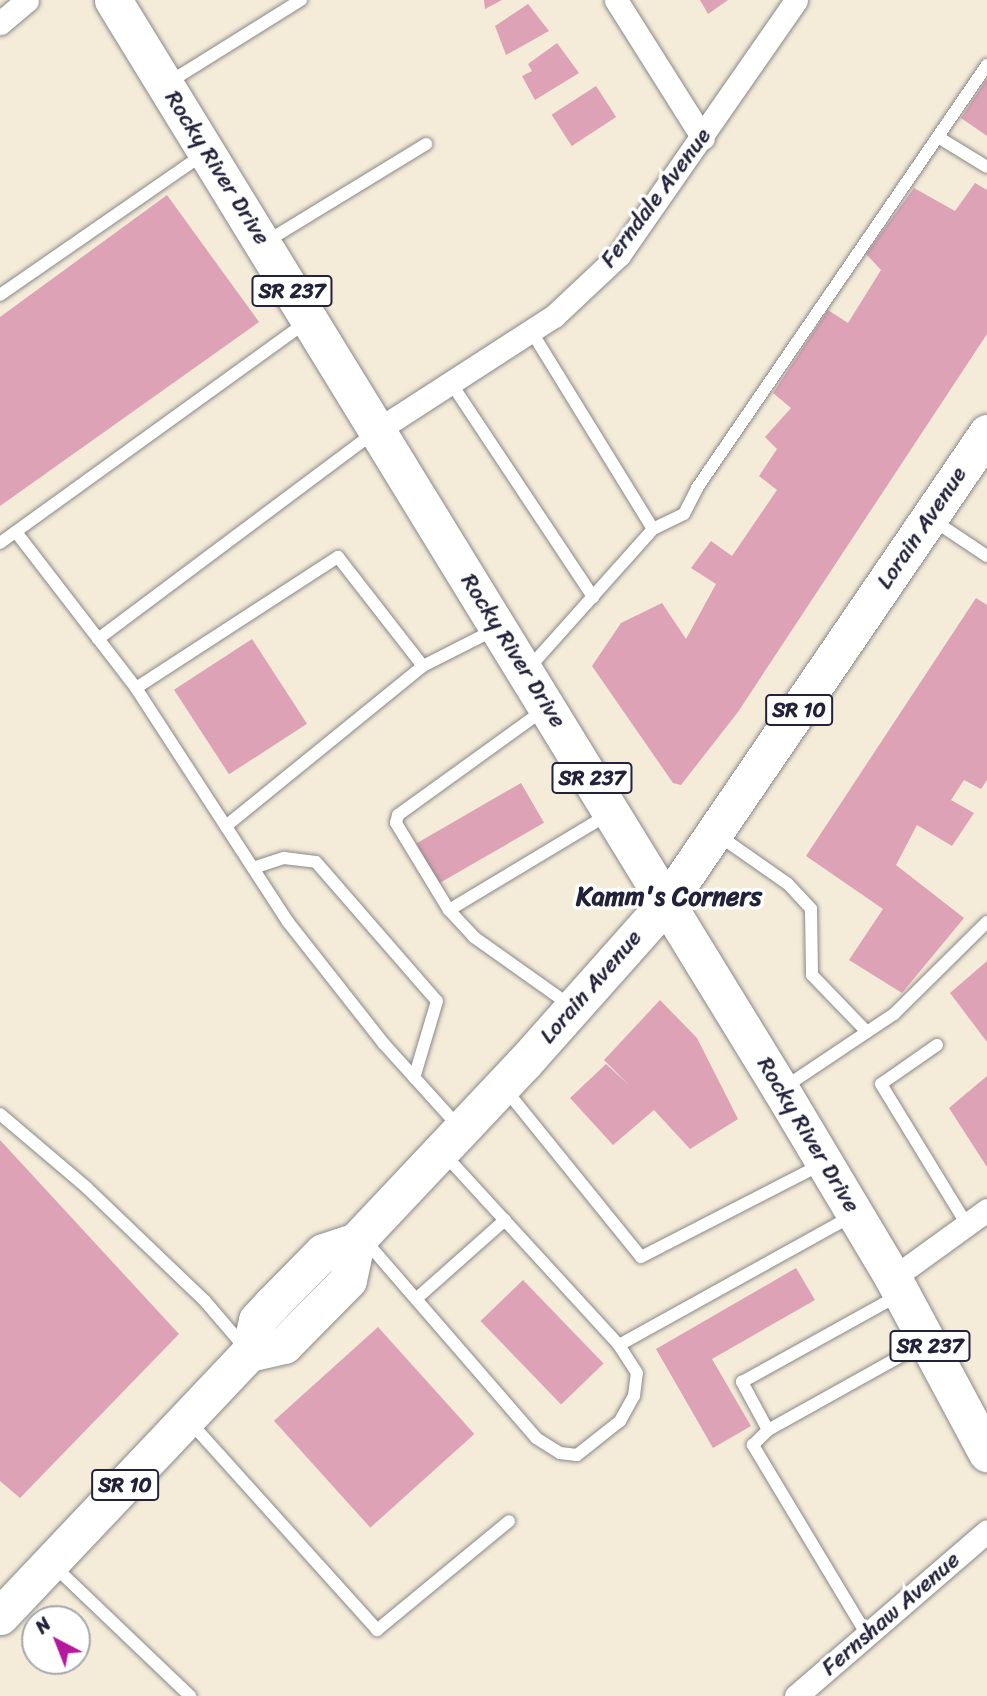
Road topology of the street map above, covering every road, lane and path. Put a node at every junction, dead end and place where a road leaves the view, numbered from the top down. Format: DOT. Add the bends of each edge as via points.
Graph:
graph roads {
  1 [pos="27,0"];
  2 [pos="113,0"];
  3 [pos="301,0"];
  4 [pos="616,0"];
  5 [pos="796,0"];
  6 [pos="0,23"];
  7 [pos="987,65"];
  8 [pos="165,85"];
  9 [pos="937,137"];
  10 [pos="703,138"];
  11 [pos="426,144"];
  12 [pos="207,152"];
  13 [pos="987,167"];
  14 [pos="264,243"];
  15 [pos="0,295"];
  16 [pos="309,319"];
  17 [pos="531,331"];
  18 [pos="452,383"];
  19 [pos="376,431"];
  20 [pos="987,433"];
  21 [pos="930,517"];
  22 [pos="653,528"];
  23 [pos="16,532"];
  24 [pos="0,543"];
  25 [pos="987,556"];
  26 [pos="593,597"];
  27 [pos="500,628"];
  28 [pos="98,639"];
  29 [pos="423,666"];
  30 [pos="526,670"];
  31 [pos="136,688"];
  32 [pos="548,707"];
  33 [pos="613,813"];
  34 [pos="226,826"];
  35 [pos="714,833"];
  36 [pos="253,868"];
  37 [pos="667,902"];
  38 [pos="449,909"];
  39 [pos="987,922"];
  40 [pos="573,1008"];
  41 [pos="867,1032"];
  42 [pos="937,1045"];
  43 [pos="414,1078"];
  44 [pos="502,1086"];
  45 [pos="781,1090"];
  46 [pos="0,1114"];
  47 [pos="451,1140"];
  48 [pos="824,1163"];
  49 [pos="987,1210"];
  50 [pos="855,1214"];
  51 [pos="505,1220"];
  52 [pos="967,1224"];
  53 [pos="358,1238"];
  54 [pos="897,1286"];
  55 [pos="416,1299"];
  56 [pos="927,1341"];
  57 [pos="620,1345"];
  58 [pos="249,1353"];
  59 [pos="187,1419"];
  60 [pos="768,1430"];
  61 [pos="987,1453"];
  62 [pos="509,1521"];
  63 [pos="987,1531"];
  64 [pos="50,1563"];
  65 [pos="0,1616"];
  66 [pos="867,1634"];
  67 [pos="190,1696"];
  68 [pos="796,1696"];
  1 -- 6 [label="street"];
  2 -- 8 [label="main road, Rocky River Drive / SR 237"];
  3 -- 8 [label="lane"];
  4 -- 10 [label="street"];
  5 -- 10 [label="street, Ferndale Avenue"];
  7 -- 9 [label="lane"];
  8 -- 12 [label="main road, Rocky River Drive / SR 237"];
  9 -- 13 [label="lane"];
  9 -- 22 [label="lane" via="697,488 684,514"];
  10 -- 17 [label="street, Ferndale Avenue" via="619,255 554,316"];
  11 -- 14 [label="lane"];
  12 -- 14 [label="main road, Rocky River Drive / SR 237"];
  12 -- 15 [label="lane"];
  14 -- 16 [label="main road, Rocky River Drive / SR 237"];
  16 -- 19 [label="main road, Rocky River Drive / SR 237"];
  16 -- 23 [label="lane"];
  17 -- 18 [label="street, Ferndale Avenue"];
  17 -- 22 [label="lane"];
  18 -- 19 [label="street, Ferndale Avenue"];
  18 -- 26 [label="lane"];
  19 -- 27 [label="main road, Rocky River Drive / SR 237"];
  19 -- 28 [label="lane"];
  20 -- 21 [label="main road, Lorain Avenue / SR 10"];
  21 -- 25 [label="lane"];
  21 -- 35 [label="main road, Lorain Avenue / SR 10"];
  22 -- 26 [label="lane"];
  23 -- 24 [label="lane"];
  23 -- 28 [label="lane"];
  26 -- 30 [label="lane"];
  27 -- 29 [label="lane"];
  27 -- 30 [label="main road, Rocky River Drive / SR 237"];
  28 -- 31 [label="lane"];
  29 -- 31 [label="lane" via="338,557"];
  29 -- 34 [label="lane"];
  30 -- 32 [label="main road, Rocky River Drive / SR 237"];
  31 -- 34 [label="lane"];
  32 -- 33 [label="main road, Rocky River Drive / SR 237"];
  32 -- 38 [label="lane" via="398,815 396,823"];
  33 -- 37 [label="main road, Rocky River Drive / SR 237"];
  33 -- 38 [label="lane"];
  34 -- 36 [label="lane"];
  35 -- 37 [label="main road, Lorain Avenue / SR 10"];
  35 -- 41 [label="lane" via="788,884 811,909 812,975"];
  36 -- 43 [label="lane" via="288,922"];
  36 -- 43 [label="lane" via="284,858 316,862 437,1001"];
  37 -- 40 [label="main road, Lorain Avenue / SR 10"];
  37 -- 45 [label="main road, Rocky River Drive / SR 237"];
  38 -- 40 [label="lane" via="474,937"];
  39 -- 41 [label="lane" via="894,1014"];
  40 -- 44 [label="main road, Lorain Avenue / SR 10"];
  41 -- 45 [label="lane"];
  42 -- 52 [label="lane" via="881,1084"];
  43 -- 47 [label="lane"];
  44 -- 47 [label="main road, Lorain Avenue / SR 10"];
  44 -- 48 [label="lane" via="641,1257"];
  45 -- 48 [label="main road, Rocky River Drive / SR 237"];
  46 -- 58 [label="lane" via="86,1186 205,1301"];
  47 -- 51 [label="lane"];
  47 -- 53 [label="main road, Lorain Avenue / SR 10"];
  48 -- 50 [label="main road, Rocky River Drive / SR 237"];
  49 -- 52 [label="street"];
  50 -- 54 [label="main road, Rocky River Drive / SR 237"];
  50 -- 57 [label="lane"];
  51 -- 55 [label="lane"];
  51 -- 57 [label="lane"];
  52 -- 54 [label="street"];
  53 -- 55 [label="lane"];
  53 -- 58 [label="main road, Lorain Avenue / SR 10" via="323,1252 271,1305 257,1320"];
  54 -- 56 [label="main road, Rocky River Drive / SR 237"];
  54 -- 60 [label="lane" via="742,1382"];
  55 -- 57 [label="lane" via="536,1438 559,1453 577,1455 625,1413 634,1396 637,1373"];
  56 -- 60 [label="lane"];
  56 -- 61 [label="main road, Rocky River Drive / SR 237"];
  58 -- 59 [label="main road, Lorain Avenue / SR 10"];
  59 -- 62 [label="lane" via="377,1630"];
  59 -- 64 [label="main road, Lorain Avenue / SR 10"];
  60 -- 66 [label="lane" via="753,1445"];
  63 -- 66 [label="street, Fernshaw Avenue"];
  64 -- 65 [label="main road, Lorain Avenue / SR 10"];
  64 -- 67 [label="lane"];
  66 -- 68 [label="street, Fernshaw Avenue"];
}
